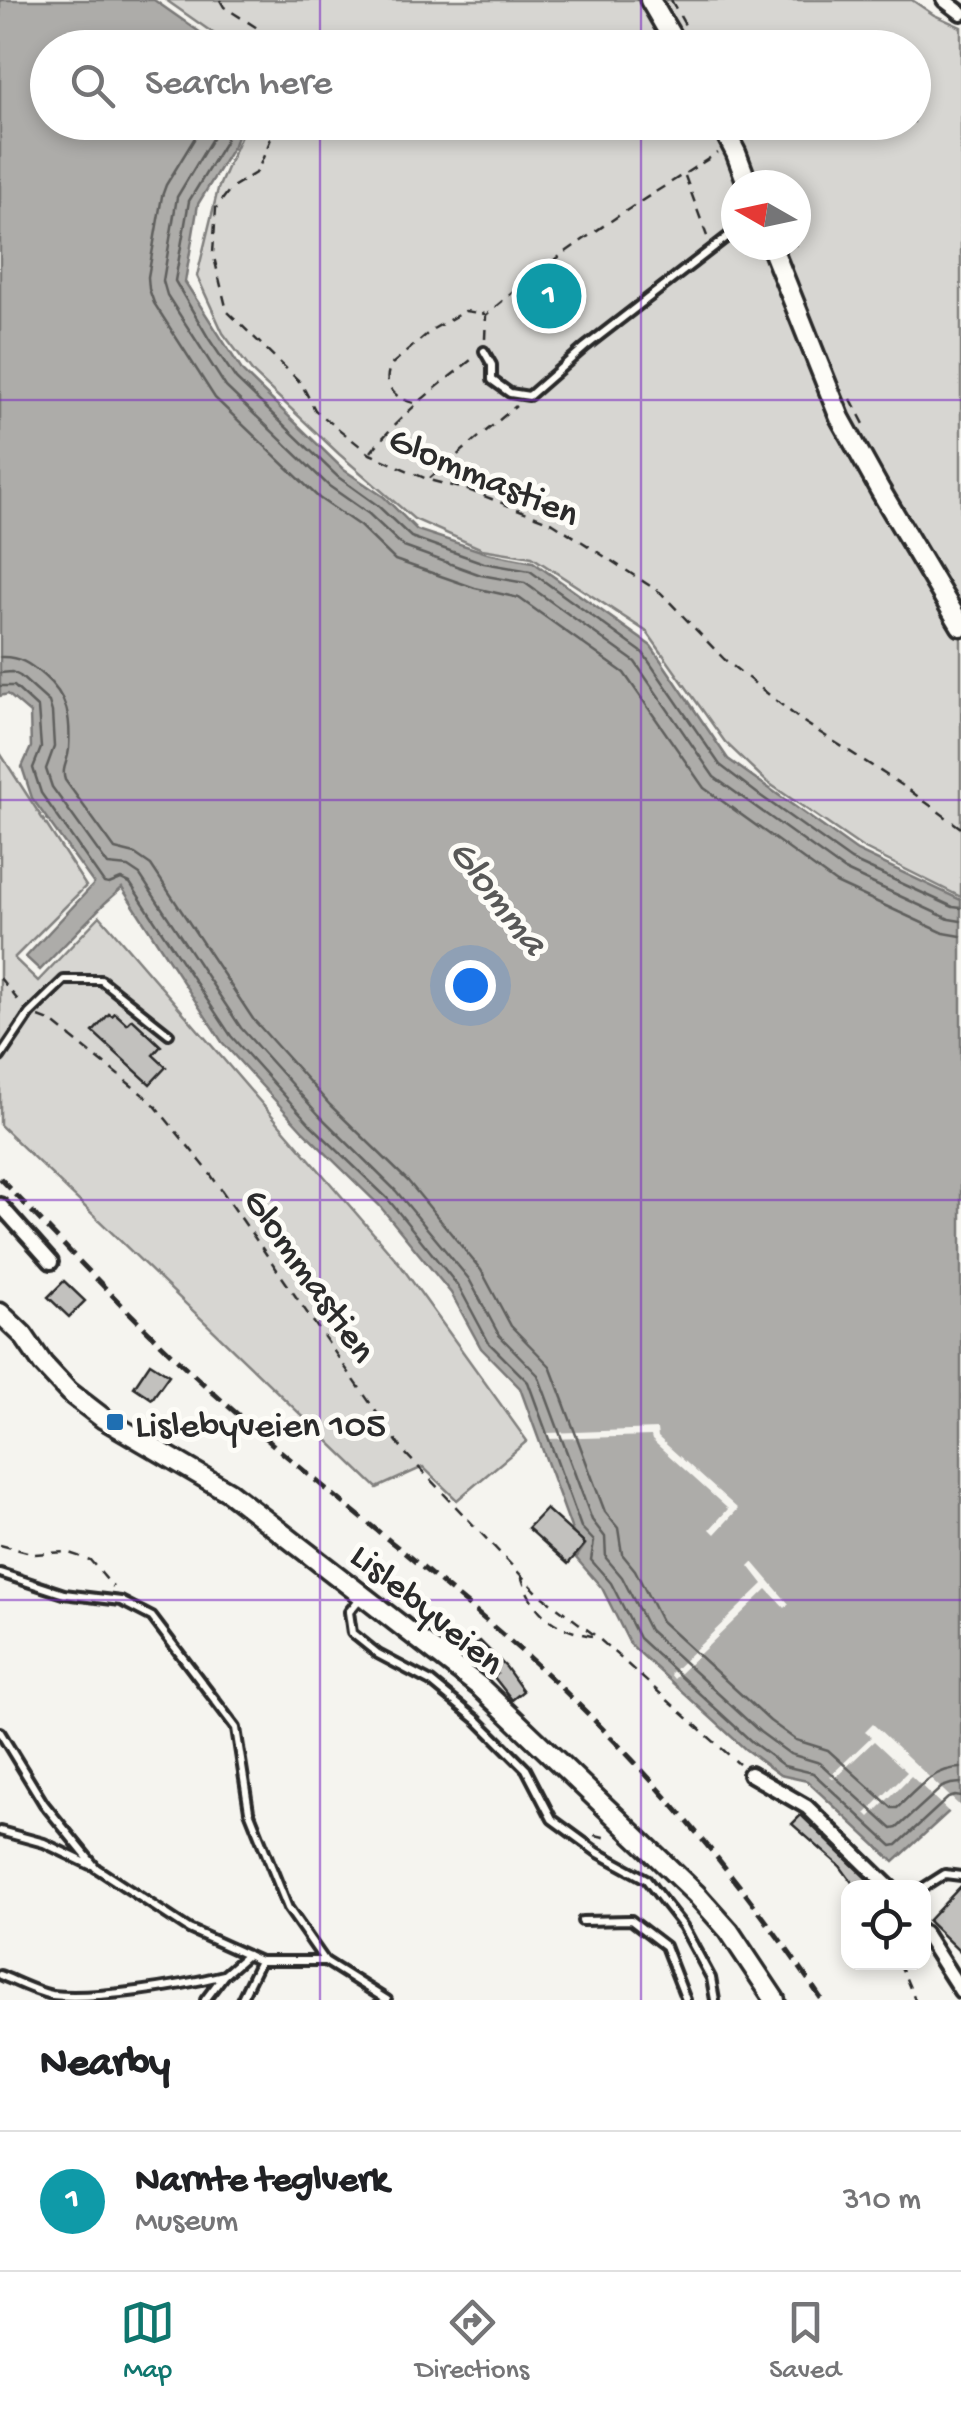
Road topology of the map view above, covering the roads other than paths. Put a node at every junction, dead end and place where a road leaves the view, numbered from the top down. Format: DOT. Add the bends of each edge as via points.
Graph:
graph roads {
  1 [pos="650,0"];
  2 [pos="944,0"];
  3 [pos="961,12"];
  4 [pos="675,30"];
  5 [pos="729,140"];
  6 [pos="742,170"];
  7 [pos="721,242"];
  8 [pos="777,260"];
  9 [pos="484,351"];
  10 [pos="961,625"];
  11 [pos="169,1034"];
  12 [pos="0,1057"];
  13 [pos="0,1205"];
  14 [pos="51,1262"];
  15 [pos="0,1314"];
  16 [pos="0,1573"];
  17 [pos="363,1596"];
  18 [pos="0,1732"];
  19 [pos="750,1774"];
  20 [pos="0,1831"];
  21 [pos="96,1868"];
  22 [pos="961,1876"];
  23 [pos="882,1880"];
  24 [pos="931,1883"];
  25 [pos="582,1920"];
  26 [pos="931,1944"];
  27 [pos="247,1955"];
  28 [pos="260,1961"];
  29 [pos="325,1961"];
  30 [pos="224,1975"];
  31 [pos="0,1976"];
  32 [pos="961,1991"];
  33 [pos="205,2000"];
  34 [pos="241,2000"];
  35 [pos="387,2000"];
  36 [pos="686,2000"];
  37 [pos="715,2000"];
  38 [pos="775,2000"];
  1 -- 4 [label="street"];
  2 -- 3 [label="street"];
  5 -- 6 [label="street"];
  7 -- 9 [label="lane" via="528,396 492,380"];
  8 -- 10 [label="street" via="840,418"];
  11 -- 12 [label="lane" via="101,980 64,980 29,1014"];
  13 -- 14 [label="street"];
  15 -- 17 [label="street, Lislebyveien" via="69,1392 228,1492"];
  16 -- 29 [label="lane" via="64,1594 121,1601 152,1617 236,1728 249,1811 288,1908"];
  17 -- 37 [label="lane" via="349,1612 352,1633 478,1720 526,1769 552,1818 646,1879 683,1926 711,1978"];
  17 -- 38 [label="street, Lislebyveien" via="479,1686 696,1894"];
  18 -- 21 [label="lane" via="44,1804"];
  19 -- 23 [label="street" via="808,1807"];
  20 -- 21 [label="lane"];
  21 -- 27 [label="lane" via="189,1929"];
  22 -- 24 [label="lane" via="945,1874"];
  25 -- 36 [label="lane" via="631,1920 665,1946"];
  26 -- 32 [label="street"];
  27 -- 28 [label="lane"];
  27 -- 30 [label="lane"];
  28 -- 29 [label="lane"];
  28 -- 34 [label="lane"];
  29 -- 35 [label="lane"];
  30 -- 31 [label="lane" via="102,1998 55,1996"];
  30 -- 33 [label="lane"];
}
